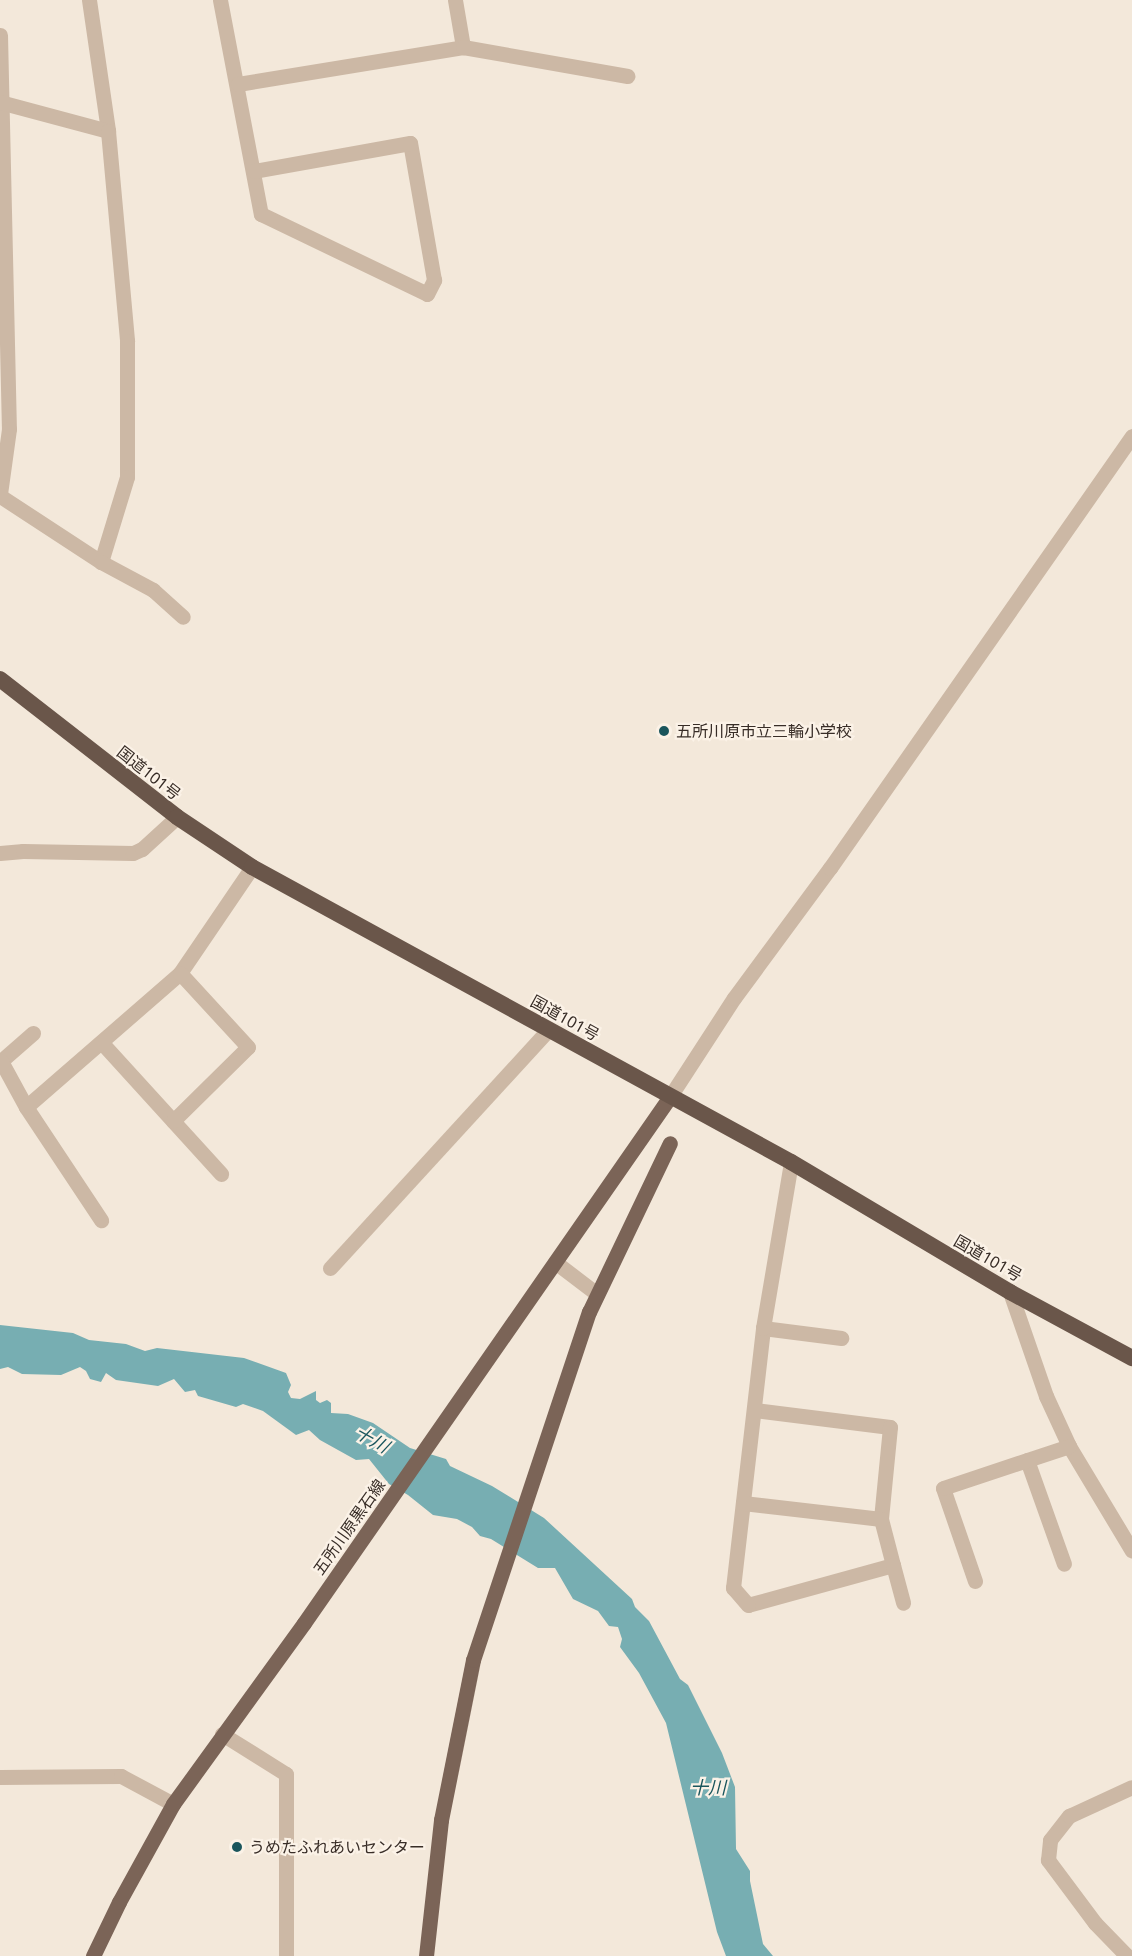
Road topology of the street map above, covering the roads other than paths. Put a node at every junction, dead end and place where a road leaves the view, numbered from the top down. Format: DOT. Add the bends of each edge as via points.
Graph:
graph roads {
  1 [pos="89,0"];
  2 [pos="220,0"];
  3 [pos="455,0"];
  4 [pos="0,35"];
  5 [pos="463,46"];
  6 [pos="627,76"];
  7 [pos="237,84"];
  8 [pos="1,102"];
  9 [pos="108,131"];
  10 [pos="254,171"];
  11 [pos="1132,436"];
  12 [pos="0,495"];
  13 [pos="101,562"];
  14 [pos="183,617"];
  15 [pos="0,679"];
  16 [pos="177,817"];
  17 [pos="0,853"];
  18 [pos="252,867"];
  19 [pos="180,973"];
  20 [pos="549,1029"];
  21 [pos="33,1033"];
  22 [pos="102,1043"];
  23 [pos="669,1098"];
  24 [pos="26,1107"];
  25 [pos="173,1121"];
  26 [pos="670,1143"];
  27 [pos="791,1162"];
  28 [pos="220,1174"];
  29 [pos="101,1220"];
  30 [pos="555,1263"];
  31 [pos="330,1268"];
  32 [pos="1010,1292"];
  33 [pos="597,1294"];
  34 [pos="763,1328"];
  35 [pos="841,1338"];
  36 [pos="1132,1358"];
  37 [pos="755,1410"];
  38 [pos="1069,1446"];
  39 [pos="1027,1460"];
  40 [pos="743,1503"];
  41 [pos="880,1520"];
  42 [pos="1132,1551"];
  43 [pos="1064,1564"];
  44 [pos="893,1565"];
  45 [pos="975,1581"];
  46 [pos="903,1603"];
  47 [pos="222,1734"];
  48 [pos="0,1777"];
  49 [pos="1132,1787"];
  50 [pos="174,1804"];
  51 [pos="93,1956"];
  52 [pos="286,1956"];
  53 [pos="426,1956"];
  54 [pos="1127,1956"];
  1 -- 9 [label="street"];
  2 -- 7 [label="street"];
  3 -- 5 [label="street"];
  4 -- 8 [label="street"];
  5 -- 6 [label="street"];
  5 -- 7 [label="street"];
  7 -- 10 [label="street"];
  8 -- 9 [label="street"];
  8 -- 12 [label="street" via="9,429"];
  9 -- 13 [label="street" via="127,341 126,477"];
  10 -- 10 [label="street" via="261,214 427,294 434,280 410,143"];
  11 -- 23 [label="street" via="819,884 734,998"];
  12 -- 13 [label="street"];
  13 -- 14 [label="street" via="153,590"];
  15 -- 16 [label="highway, 国道101号"];
  16 -- 17 [label="street" via="133,853"];
  16 -- 18 [label="highway, 国道101号"];
  18 -- 19 [label="street"];
  18 -- 20 [label="highway, 国道101号"];
  19 -- 22 [label="street"];
  19 -- 25 [label="street" via="248,1047"];
  20 -- 23 [label="highway, 国道101号"];
  20 -- 31 [label="street"];
  21 -- 24 [label="street" via="1,1061"];
  22 -- 24 [label="street"];
  22 -- 25 [label="street"];
  23 -- 27 [label="highway, 国道101号"];
  23 -- 30 [label="main road, 五所川原黒石線"];
  24 -- 29 [label="street"];
  25 -- 28 [label="street"];
  26 -- 33 [label="main road"];
  27 -- 32 [label="highway, 国道101号"];
  27 -- 34 [label="street"];
  30 -- 33 [label="street"];
  30 -- 47 [label="main road, 五所川原黒石線"];
  32 -- 36 [label="highway, 国道101号"];
  32 -- 38 [label="street" via="1046,1396"];
  33 -- 53 [label="main road" via="536,1464 473,1660 441,1820"];
  34 -- 35 [label="street"];
  34 -- 37 [label="street"];
  37 -- 40 [label="street"];
  37 -- 41 [label="street" via="890,1427"];
  38 -- 39 [label="street"];
  38 -- 42 [label="street"];
  39 -- 43 [label="street"];
  39 -- 45 [label="street" via="943,1488"];
  40 -- 41 [label="street"];
  40 -- 44 [label="street" via="733,1588 748,1605"];
  41 -- 44 [label="street"];
  44 -- 46 [label="street"];
  47 -- 50 [label="main road, 五所川原黒石線"];
  47 -- 52 [label="street" via="286,1774"];
  48 -- 50 [label="street" via="121,1776"];
  49 -- 54 [label="street" via="1069,1816 1050,1840 1048,1860 1095,1923"];
  50 -- 51 [label="main road, 五所川原黒石線"];
}
